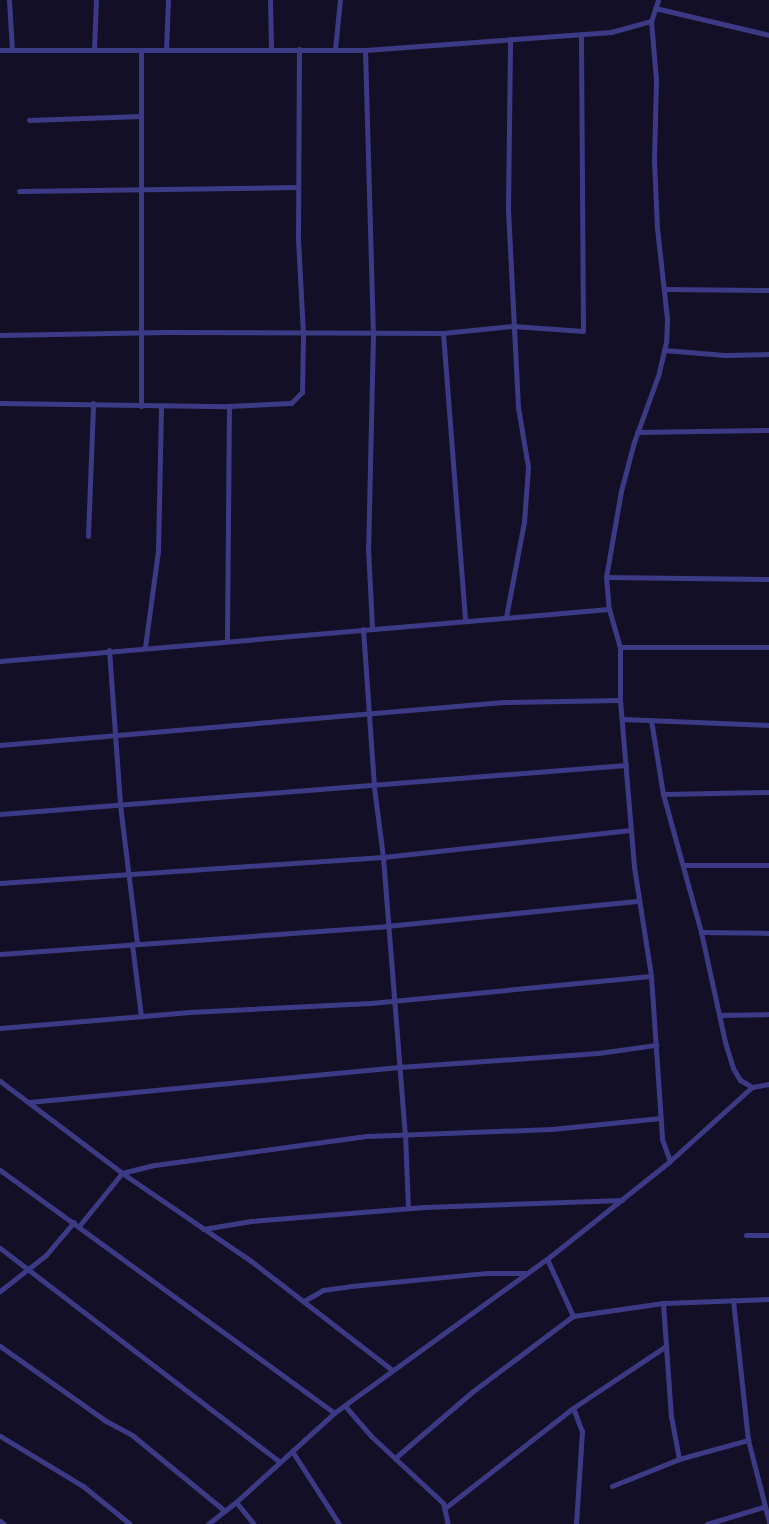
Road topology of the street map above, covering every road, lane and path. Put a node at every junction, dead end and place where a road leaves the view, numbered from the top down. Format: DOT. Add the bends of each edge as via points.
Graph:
graph roads {
  1 [pos="9,0"];
  2 [pos="96,0"];
  3 [pos="168,0"];
  4 [pos="270,0"];
  5 [pos="340,0"];
  6 [pos="658,0"];
  7 [pos="655,8"];
  8 [pos="651,21"];
  9 [pos="581,34"];
  10 [pos="769,35"];
  11 [pos="510,39"];
  12 [pos="94,49"];
  13 [pos="271,49"];
  14 [pos="299,49"];
  15 [pos="335,49"];
  16 [pos="0,50"];
  17 [pos="12,50"];
  18 [pos="141,50"];
  19 [pos="166,50"];
  20 [pos="365,50"];
  21 [pos="141,116"];
  22 [pos="29,120"];
  23 [pos="298,187"];
  24 [pos="142,188"];
  25 [pos="19,191"];
  26 [pos="664,289"];
  27 [pos="769,289"];
  28 [pos="513,326"];
  29 [pos="143,332"];
  30 [pos="443,333"];
  31 [pos="303,334"];
  32 [pos="373,334"];
  33 [pos="0,335"];
  34 [pos="664,350"];
  35 [pos="769,354"];
  36 [pos="0,403"];
  37 [pos="93,403"];
  38 [pos="141,406"];
  39 [pos="161,406"];
  40 [pos="229,406"];
  41 [pos="769,430"];
  42 [pos="637,432"];
  43 [pos="88,536"];
  44 [pos="606,577"];
  45 [pos="769,579"];
  46 [pos="609,608"];
  47 [pos="506,617"];
  48 [pos="464,620"];
  49 [pos="372,628"];
  50 [pos="363,629"];
  51 [pos="227,641"];
  52 [pos="145,647"];
  53 [pos="620,647"];
  54 [pos="769,647"];
  55 [pos="109,650"];
  56 [pos="0,661"];
  57 [pos="620,700"];
  58 [pos="369,713"];
  59 [pos="622,719"];
  60 [pos="650,720"];
  61 [pos="769,725"];
  62 [pos="115,738"];
  63 [pos="0,746"];
  64 [pos="626,765"];
  65 [pos="373,786"];
  66 [pos="769,792"];
  67 [pos="663,794"];
  68 [pos="120,805"];
  69 [pos="0,814"];
  70 [pos="631,830"];
  71 [pos="383,857"];
  72 [pos="684,865"];
  73 [pos="769,865"];
  74 [pos="128,873"];
  75 [pos="0,883"];
  76 [pos="638,901"];
  77 [pos="386,926"];
  78 [pos="701,932"];
  79 [pos="769,933"];
  80 [pos="135,944"];
  81 [pos="0,954"];
  82 [pos="651,976"];
  83 [pos="392,1001"];
  84 [pos="769,1014"];
  85 [pos="719,1015"];
  86 [pos="141,1016"];
  87 [pos="0,1028"];
  88 [pos="656,1045"];
  89 [pos="399,1067"];
  90 [pos="0,1081"];
  91 [pos="769,1084"];
  92 [pos="752,1087"];
  93 [pos="29,1102"];
  94 [pos="660,1118"];
  95 [pos="405,1135"];
  96 [pos="670,1161"];
  97 [pos="0,1170"];
  98 [pos="122,1173"];
  99 [pos="623,1200"];
  100 [pos="408,1208"];
  101 [pos="76,1224"];
  102 [pos="203,1229"];
  103 [pos="746,1235"];
  104 [pos="769,1235"];
  105 [pos="0,1248"];
  106 [pos="547,1259"];
  107 [pos="28,1269"];
  108 [pos="527,1273"];
  109 [pos="0,1291"];
  110 [pos="769,1299"];
  111 [pos="733,1300"];
  112 [pos="304,1301"];
  113 [pos="663,1303"];
  114 [pos="573,1316"];
  115 [pos="0,1346"];
  116 [pos="666,1346"];
  117 [pos="392,1370"];
  118 [pos="345,1406"];
  119 [pos="573,1408"];
  120 [pos="334,1413"];
  121 [pos="0,1436"];
  122 [pos="748,1440"];
  123 [pos="292,1451"];
  124 [pos="395,1458"];
  125 [pos="680,1459"];
  126 [pos="280,1462"];
  127 [pos="611,1486"];
  128 [pos="236,1502"];
  129 [pos="763,1507"];
  130 [pos="445,1508"];
  131 [pos="225,1511"];
  132 [pos="0,1521"];
  133 [pos="769,1522"];
  134 [pos="4,1524"];
  135 [pos="130,1524"];
  136 [pos="208,1524"];
  137 [pos="254,1524"];
  138 [pos="339,1524"];
  139 [pos="448,1524"];
  140 [pos="576,1524"];
  141 [pos="707,1524"];
  1 -- 17 [label="street"];
  2 -- 12 [label="street"];
  3 -- 19 [label="street"];
  4 -- 13 [label="street"];
  5 -- 15 [label="street"];
  6 -- 7 [label="street"];
  7 -- 8 [label="street"];
  7 -- 10 [label="street"];
  8 -- 9 [label="street" via="611,32"];
  8 -- 26 [label="street" via="657,229"];
  9 -- 11 [label="street"];
  9 -- 28 [label="street" via="584,330"];
  11 -- 20 [label="street"];
  11 -- 28 [label="street" via="508,209"];
  12 -- 17 [label="street"];
  12 -- 18 [label="street"];
  13 -- 14 [label="street"];
  13 -- 19 [label="street"];
  14 -- 15 [label="street"];
  14 -- 23 [label="street"];
  15 -- 20 [label="street"];
  16 -- 17 [label="street"];
  18 -- 19 [label="street"];
  18 -- 21 [label="street"];
  20 -- 32 [label="street"];
  21 -- 22 [label="street"];
  21 -- 24 [label="street"];
  23 -- 24 [label="street"];
  23 -- 31 [label="street"];
  24 -- 25 [label="street"];
  24 -- 29 [label="street"];
  26 -- 27 [label="street"];
  26 -- 34 [label="street"];
  28 -- 30 [label="street"];
  28 -- 47 [label="street" via="527,467 524,522"];
  29 -- 31 [label="street"];
  29 -- 33 [label="street"];
  29 -- 38 [label="street"];
  30 -- 32 [label="street"];
  30 -- 48 [label="street"];
  31 -- 32 [label="street"];
  31 -- 40 [label="street" via="298,399"];
  32 -- 49 [label="street" via="368,534"];
  34 -- 35 [label="street"];
  34 -- 42 [label="street"];
  36 -- 37 [label="street"];
  37 -- 38 [label="street"];
  37 -- 43 [label="street"];
  38 -- 39 [label="street"];
  39 -- 40 [label="street"];
  39 -- 52 [label="street" via="158,551"];
  40 -- 51 [label="street"];
  41 -- 42 [label="street"];
  42 -- 44 [label="street"];
  44 -- 45 [label="street"];
  44 -- 46 [label="street"];
  46 -- 47 [label="street"];
  46 -- 53 [label="street"];
  47 -- 48 [label="street"];
  48 -- 49 [label="street"];
  49 -- 50 [label="street"];
  50 -- 51 [label="street"];
  50 -- 58 [label="street"];
  51 -- 52 [label="street"];
  52 -- 55 [label="street"];
  53 -- 54 [label="street"];
  53 -- 57 [label="street"];
  55 -- 56 [label="street"];
  55 -- 62 [label="street"];
  57 -- 58 [label="street" via="503,702"];
  57 -- 59 [label="street"];
  58 -- 62 [label="street"];
  58 -- 65 [label="street"];
  59 -- 60 [label="street"];
  59 -- 64 [label="street"];
  60 -- 61 [label="street"];
  60 -- 67 [label="street"];
  62 -- 63 [label="street"];
  62 -- 68 [label="street"];
  64 -- 65 [label="street"];
  64 -- 70 [label="street"];
  65 -- 68 [label="street"];
  65 -- 71 [label="street"];
  66 -- 67 [label="street"];
  67 -- 72 [label="street"];
  68 -- 69 [label="street"];
  68 -- 74 [label="street"];
  70 -- 71 [label="street"];
  70 -- 76 [label="street"];
  71 -- 74 [label="street"];
  71 -- 77 [label="street"];
  72 -- 73 [label="street"];
  72 -- 78 [label="street"];
  74 -- 75 [label="street"];
  74 -- 80 [label="street"];
  76 -- 77 [label="street"];
  76 -- 82 [label="street"];
  77 -- 80 [label="street"];
  77 -- 83 [label="street"];
  78 -- 79 [label="street"];
  78 -- 85 [label="street"];
  80 -- 81 [label="street"];
  80 -- 86 [label="street"];
  82 -- 83 [label="street"];
  82 -- 88 [label="street"];
  83 -- 86 [label="street"];
  83 -- 89 [label="street"];
  84 -- 85 [label="street"];
  85 -- 92 [label="street" via="733,1068 740,1080"];
  86 -- 87 [label="street"];
  88 -- 89 [label="street"];
  88 -- 94 [label="street"];
  89 -- 93 [label="street"];
  89 -- 95 [label="street"];
  90 -- 93 [label="street"];
  91 -- 92 [label="street"];
  92 -- 96 [label="street"];
  93 -- 98 [label="street"];
  94 -- 95 [label="street" via="552,1129"];
  94 -- 96 [label="street"];
  95 -- 98 [label="street" via="278,1146"];
  95 -- 100 [label="street"];
  96 -- 99 [label="street"];
  97 -- 101 [label="street"];
  98 -- 101 [label="street"];
  98 -- 102 [label="street"];
  99 -- 100 [label="street"];
  99 -- 106 [label="street"];
  100 -- 102 [label="street"];
  101 -- 107 [label="street"];
  101 -- 120 [label="street"];
  102 -- 112 [label="street"];
  103 -- 104 [label="street"];
  105 -- 107 [label="street"];
  106 -- 108 [label="street"];
  106 -- 114 [label="street"];
  107 -- 109 [label="street"];
  107 -- 126 [label="street"];
  108 -- 112 [label="street" via="351,1286 323,1290"];
  108 -- 117 [label="street"];
  110 -- 111 [label="street"];
  111 -- 113 [label="street"];
  111 -- 122 [label="street"];
  112 -- 117 [label="street"];
  113 -- 114 [label="street"];
  113 -- 116 [label="street"];
  114 -- 124 [label="street" via="472,1392"];
  115 -- 131 [label="street" via="132,1435"];
  116 -- 119 [label="street"];
  116 -- 125 [label="street" via="671,1416"];
  117 -- 118 [label="street"];
  118 -- 120 [label="street"];
  118 -- 124 [label="street"];
  119 -- 130 [label="street"];
  119 -- 140 [label="street" via="582,1431"];
  120 -- 123 [label="street"];
  121 -- 135 [label="street" via="83,1486"];
  122 -- 125 [label="street"];
  122 -- 129 [label="street"];
  123 -- 126 [label="street"];
  123 -- 138 [label="street"];
  124 -- 130 [label="street"];
  125 -- 127 [label="street"];
  126 -- 128 [label="street"];
  128 -- 131 [label="street"];
  128 -- 137 [label="street"];
  129 -- 133 [label="street"];
  129 -- 141 [label="street"];
  130 -- 139 [label="street"];
  131 -- 136 [label="street"];
  132 -- 134 [label="street"];
}
